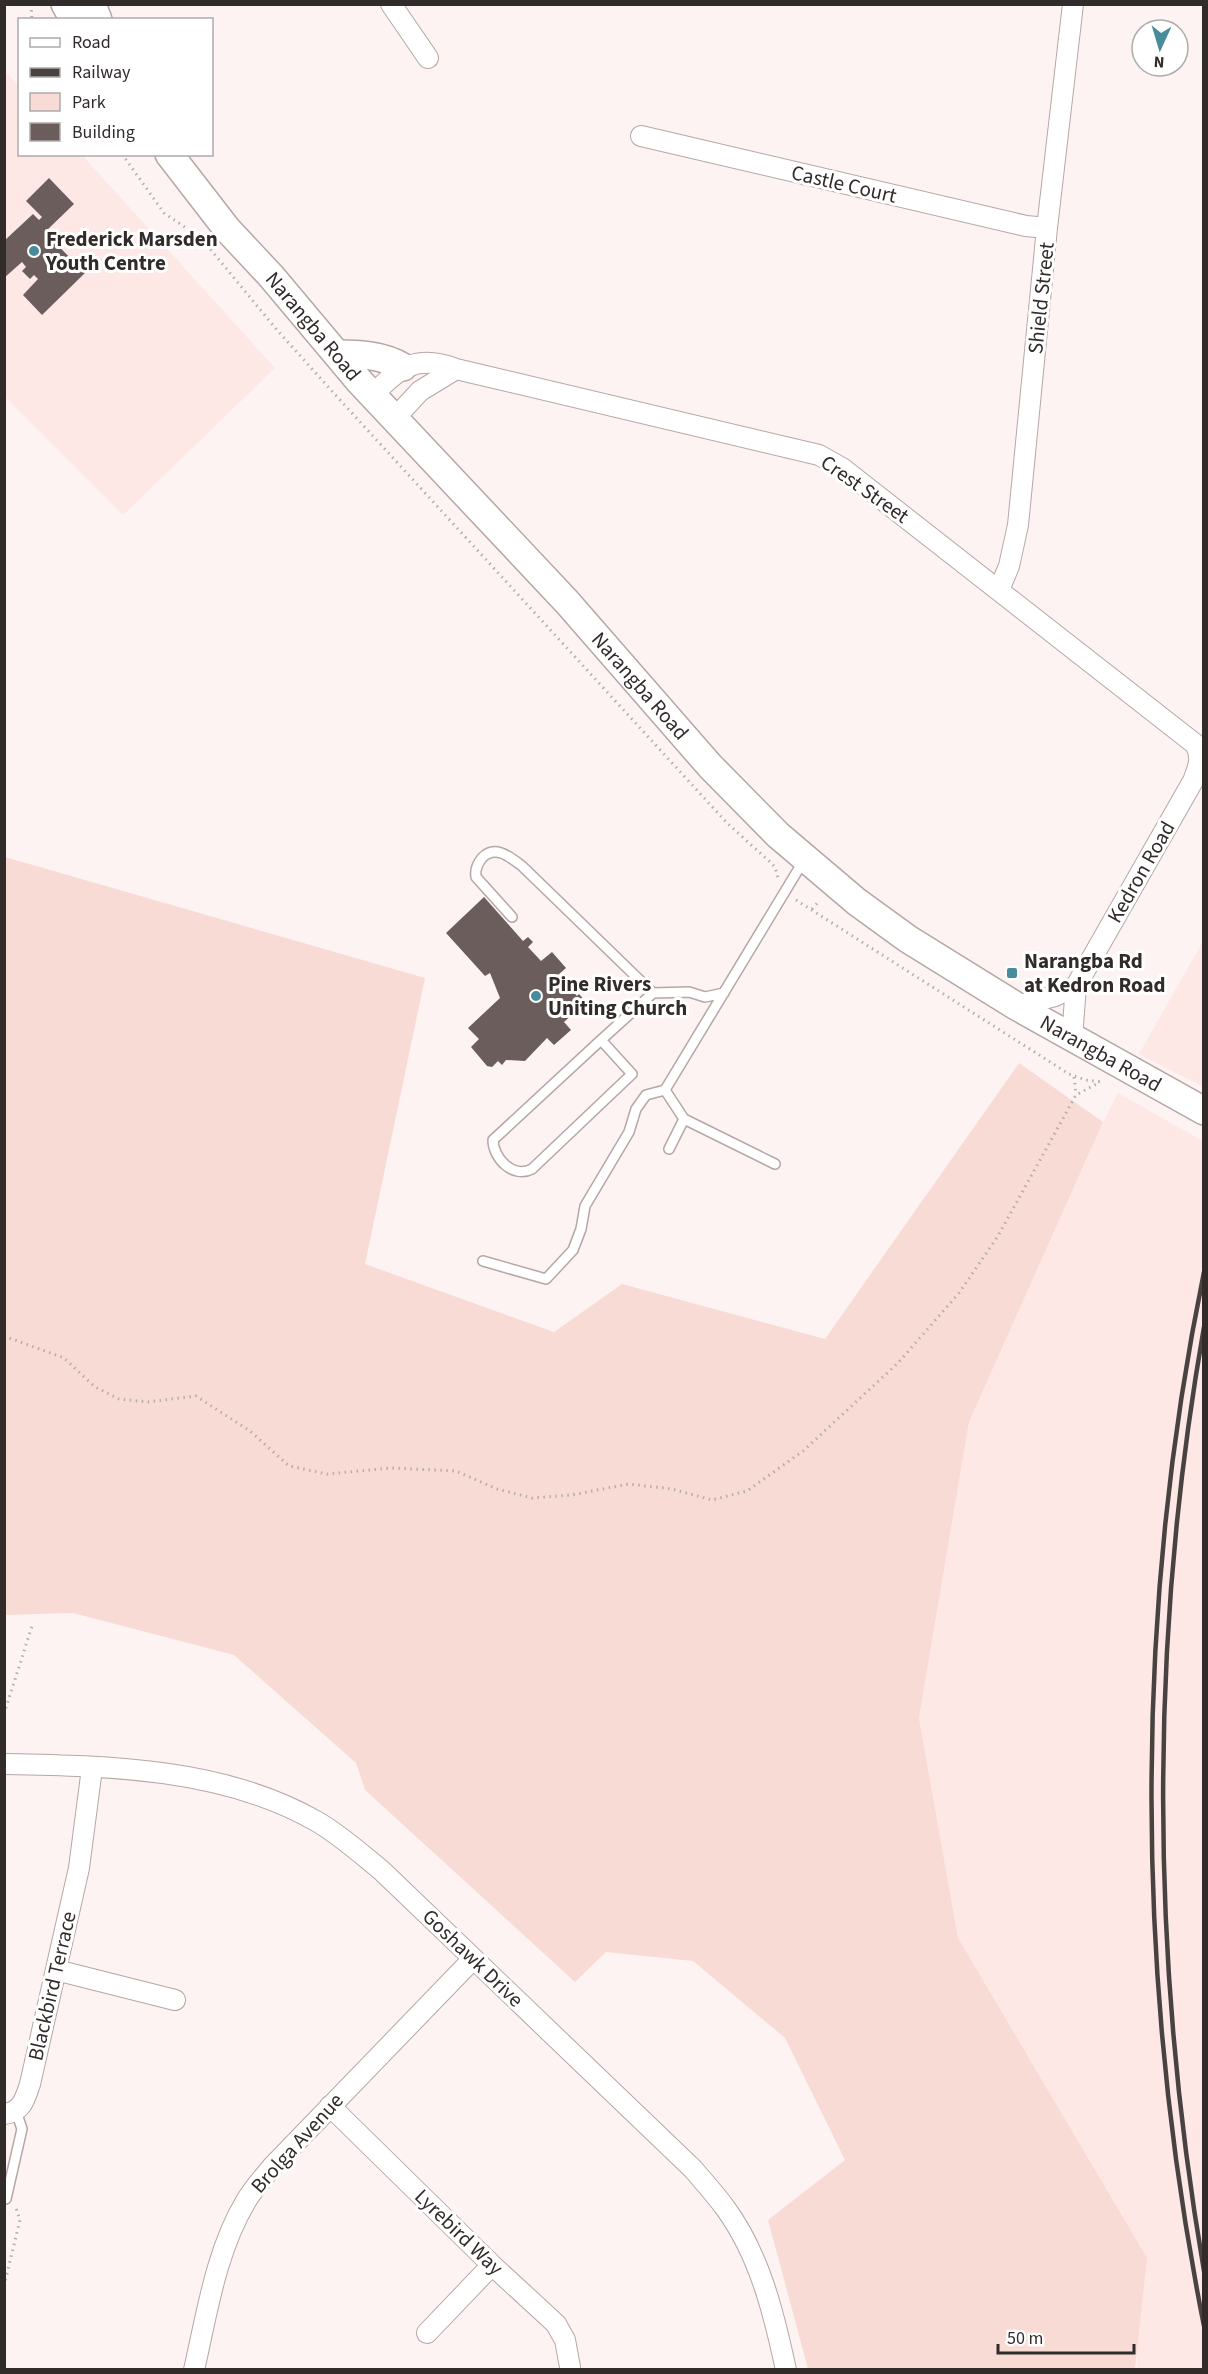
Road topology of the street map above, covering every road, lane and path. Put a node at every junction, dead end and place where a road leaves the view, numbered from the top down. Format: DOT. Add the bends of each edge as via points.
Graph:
graph roads {
  1 [pos="65,4"];
  2 [pos="391,4"];
  3 [pos="1073,4"];
  4 [pos="73,18"];
  5 [pos="428,58"];
  6 [pos="641,136"];
  7 [pos="123,156"];
  8 [pos="171,156"];
  9 [pos="1047,228"];
  10 [pos="337,354"];
  11 [pos="403,367"];
  12 [pos="456,369"];
  13 [pos="373,395"];
  14 [pos="395,418"];
  15 [pos="999,590"];
  16 [pos="1200,755"];
  17 [pos="805,858"];
  18 [pos="777,881"];
  19 [pos="820,900"];
  20 [pos="799,903"];
  21 [pos="812,909"];
  22 [pos="512,917"];
  23 [pos="1076,986"];
  24 [pos="653,993"];
  25 [pos="724,993"];
  26 [pos="1016,1006"];
  27 [pos="1072,1038"];
  28 [pos="601,1040"];
  29 [pos="1074,1077"];
  30 [pos="665,1090"];
  31 [pos="1076,1095"];
  32 [pos="1203,1111"];
  33 [pos="684,1119"];
  34 [pos="669,1149"];
  35 [pos="775,1164"];
  36 [pos="483,1261"];
  37 [pos="4,1336"];
  38 [pos="32,1626"];
  39 [pos="4,1714"];
  40 [pos="4,1764"];
  41 [pos="92,1768"];
  42 [pos="473,1959"];
  43 [pos="56,1970"];
  44 [pos="174,2000"];
  45 [pos="330,2106"];
  46 [pos="10,2113"];
  47 [pos="6,2199"];
  48 [pos="16,2208"];
  49 [pos="492,2265"];
  50 [pos="4,2286"];
  51 [pos="427,2333"];
  52 [pos="570,2367"];
  53 [pos="194,2370"];
  54 [pos="786,2370"];
  1 -- 4 [label="main road"];
  2 -- 5 [label="street"];
  3 -- 9 [label="street, Shield Street"];
  6 -- 9 [label="street, Castle Court"];
  7 -- 18 [label="path" via="164,213 201,238 340,400 727,823 769,861 777,872"];
  8 -- 10 [label="main road, Narangba Road" via="227,229"];
  9 -- 15 [label="street, Shield Street" via="1018,525"];
  10 -- 11 [label="main road" via="368,355"];
  10 -- 13 [label="main road, Narangba Road"];
  11 -- 12 [label="street, Crest Street" via="442,363"];
  11 -- 13 [label="street"];
  12 -- 14 [label="street" via="420,390"];
  12 -- 15 [label="street, Crest Street" via="819,455 842,468"];
  13 -- 14 [label="main road, Narangba Road"];
  14 -- 17 [label="main road, Narangba Road" via="567,602 724,780"];
  15 -- 16 [label="street, Crest Street" via="1187,737"];
  16 -- 23 [label="street, Kedron Road" via="1192,782"];
  17 -- 25 [label="lane"];
  17 -- 26 [label="main road, Narangba Road" via="883,922"];
  19 -- 21 [label="path"];
  20 -- 21 [label="path"];
  21 -- 29 [label="path"];
  22 -- 24 [label="lane" via="476,877 478,862 493,851 510,857 530,873"];
  23 -- 26 [label="street"];
  23 -- 27 [label="street, Kedron Road"];
  24 -- 25 [label="lane" via="689,992 705,997"];
  24 -- 28 [label="lane"];
  25 -- 30 [label="lane"];
  26 -- 27 [label="main road, Narangba Road"];
  27 -- 32 [label="main road, Narangba Road"];
  28 -- 28 [label="lane" via="493,1140 493,1149 508,1167 519,1171 532,1168 632,1074"];
  29 -- 31 [label="path"];
  29 -- 31 [label="path" via="1102,1081"];
  30 -- 33 [label="lane"];
  30 -- 36 [label="lane" via="646,1095 636,1109 629,1132 585,1206 573,1251 546,1279"];
  31 -- 37 [label="path" via="998,1236 959,1293 898,1363 803,1451 747,1491 712,1500 672,1489 629,1484 532,1498 497,1489 456,1471 392,1468 327,1474 289,1466 250,1431 196,1396 148,1402 118,1399 95,1387 64,1358"];
  33 -- 34 [label="lane"];
  33 -- 35 [label="lane"];
  38 -- 39 [label="path"];
  40 -- 41 [label="street, Goshawk Drive"];
  41 -- 42 [label="street, Goshawk Drive" via="221,1782 286,1806 352,1845"];
  41 -- 43 [label="street, Blackbird Terrace" via="79,1868"];
  42 -- 45 [label="street, Brolga Avenue"];
  42 -- 54 [label="street, Goshawk Drive" via="693,2169 727,2210 752,2254 774,2311"];
  43 -- 44 [label="street"];
  43 -- 46 [label="street, Blackbird Terrace" via="26,2098"];
  45 -- 49 [label="street, Lyrebird Way"];
  45 -- 53 [label="street, Brolga Avenue" via="272,2168 236,2218 210,2300"];
  46 -- 47 [label="lane, Blackbird Terrace" via="22,2129"];
  48 -- 50 [label="path" via="20,2220"];
  49 -- 51 [label="street"];
  49 -- 52 [label="street, Lyrebird Way" via="556,2324 565,2340"];
}
